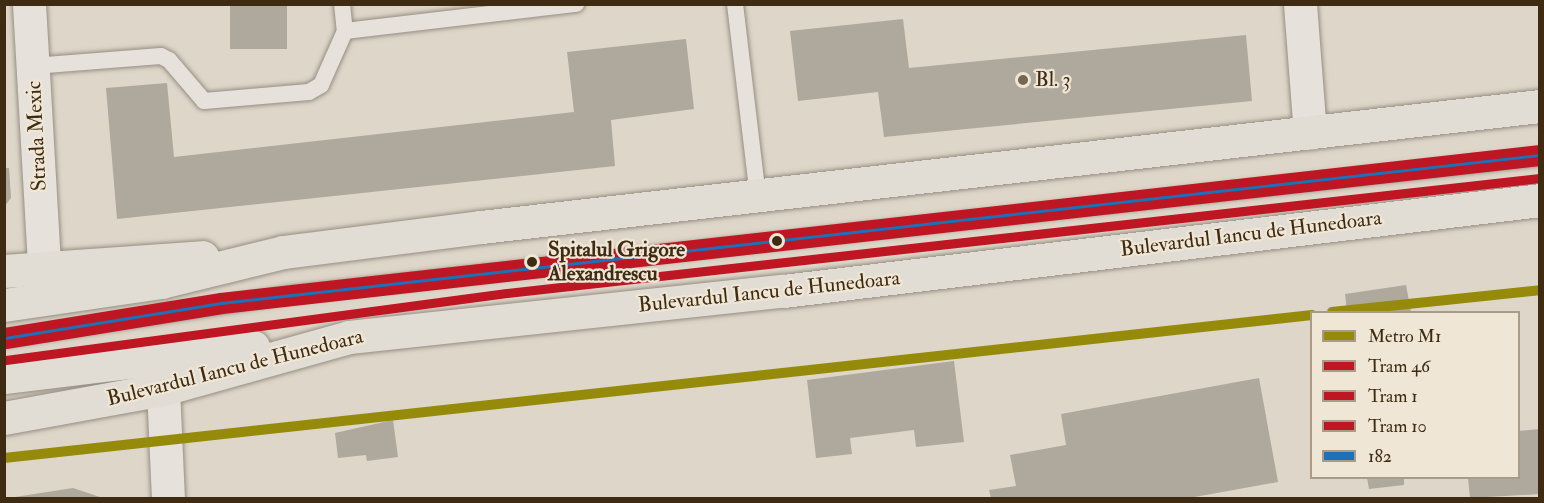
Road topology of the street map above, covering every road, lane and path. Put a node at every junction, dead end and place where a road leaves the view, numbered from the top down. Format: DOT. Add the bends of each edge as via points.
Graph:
graph roads {
  1 [pos="29,4"];
  2 [pos="342,4"];
  3 [pos="576,4"];
  4 [pos="735,4"];
  5 [pos="1300,4"];
  6 [pos="345,31"];
  7 [pos="33,66"];
  8 [pos="1539,106"];
  9 [pos="1310,133"];
  10 [pos="1539,157"];
  11 [pos="758,197"];
  12 [pos="1539,200"];
  13 [pos="283,252"];
  14 [pos="44,267"];
  15 [pos="4,271"];
  16 [pos="45,299"];
  17 [pos="4,305"];
  18 [pos="349,337"];
  19 [pos="4,339"];
  20 [pos="4,377"];
  21 [pos="163,389"];
  22 [pos="4,418"];
  23 [pos="168,498"];
  1 -- 7 [label="street, Strada Mexic"];
  2 -- 6 [label="lane"];
  3 -- 6 [label="lane"];
  4 -- 11 [label="lane"];
  5 -- 9 [label="street"];
  6 -- 7 [label="lane" via="321,85 309,93 204,100 161,56"];
  7 -- 14 [label="street, Strada Mexic"];
  8 -- 9 [label="main road"];
  9 -- 11 [label="main road"];
  10 -- 19 [label="lane, Bulevardul Iancu de Hunedoara" via="296,294"];
  11 -- 13 [label="main road"];
  12 -- 18 [label="main road, Bulevardul Iancu de Hunedoara" via="783,291"];
  13 -- 14 [label="main road"];
  13 -- 16 [label="main road" via="161,282"];
  14 -- 15 [label="main road"];
  14 -- 16 [label="main road"];
  16 -- 17 [label="main road"];
  18 -- 20 [label="main road"];
  18 -- 21 [label="main road, Bulevardul Iancu de Hunedoara"];
  21 -- 22 [label="main road, Bulevardul Iancu de Hunedoara"];
  21 -- 23 [label="street"];
}
